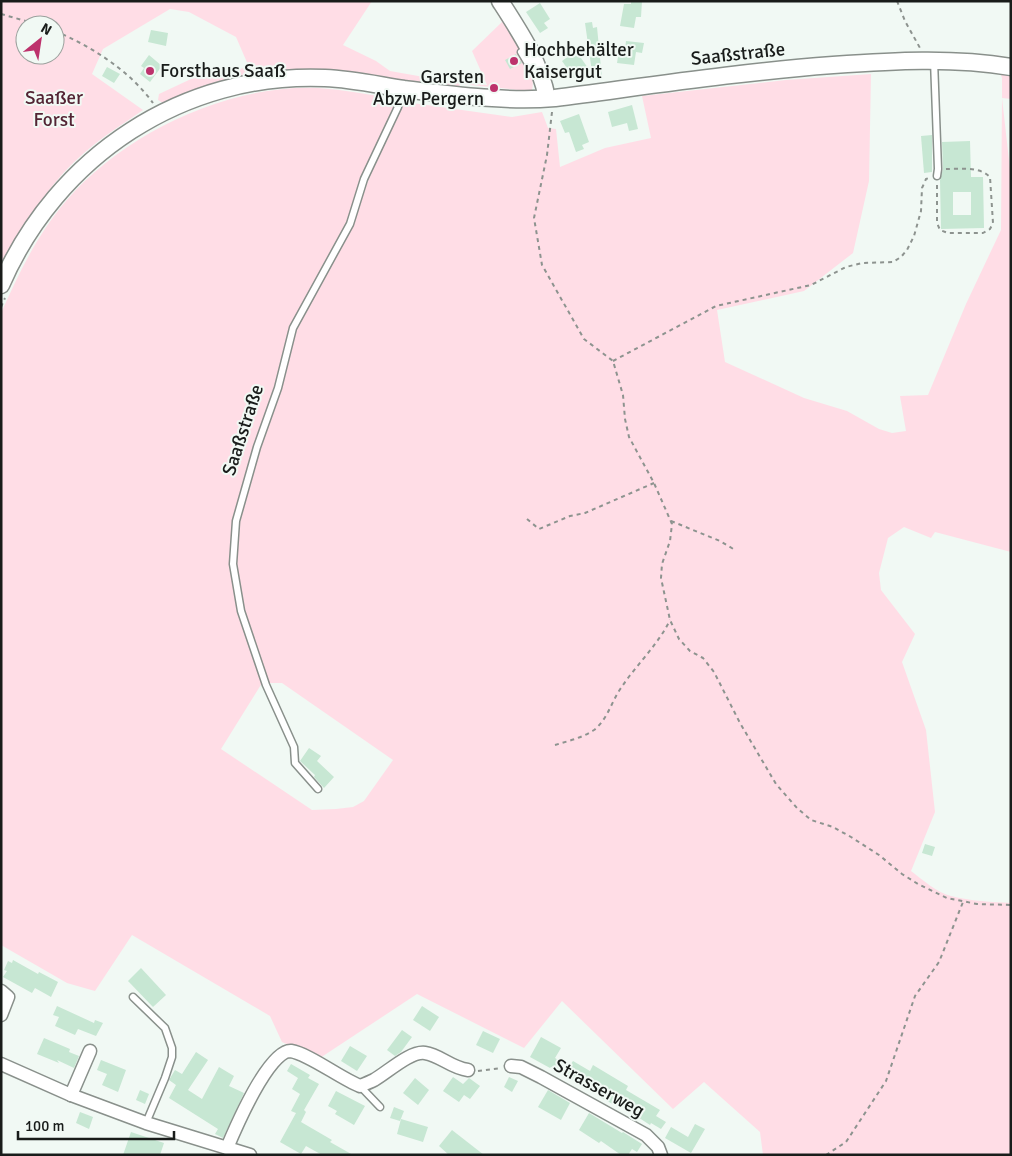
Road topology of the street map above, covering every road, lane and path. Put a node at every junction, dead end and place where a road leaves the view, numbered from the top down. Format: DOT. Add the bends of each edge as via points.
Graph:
graph roads {
  1 [pos="500,1"];
  2 [pos="897,1"];
  3 [pos="1,14"];
  4 [pos="15,18"];
  5 [pos="65,35"];
  6 [pos="521,52"];
  7 [pos="931,60"];
  8 [pos="1011,67"];
  9 [pos="541,78"];
  10 [pos="403,89"];
  11 [pos="551,98"];
  12 [pos="160,114"];
  13 [pos="938,169"];
  14 [pos="937,176"];
  15 [pos="4,289"];
  16 [pos="1,307"];
  17 [pos="613,361"];
  18 [pos="654,483"];
  19 [pos="527,519"];
  20 [pos="671,521"];
  21 [pos="735,550"];
  22 [pos="670,620"];
  23 [pos="555,745"];
  24 [pos="318,789"];
  25 [pos="963,901"];
  26 [pos="1011,905"];
  27 [pos="1,991"];
  28 [pos="133,997"];
  29 [pos="1,1015"];
  30 [pos="90,1051"];
  31 [pos="1,1064"];
  32 [pos="511,1066"];
  33 [pos="468,1070"];
  34 [pos="360,1086"];
  35 [pos="71,1095"];
  36 [pos="380,1107"];
  37 [pos="146,1123"];
  38 [pos="228,1148"];
  39 [pos="250,1155"];
  40 [pos="661,1155"];
  41 [pos="826,1155"];
  1 -- 9 [label="street" via="527,42"];
  2 -- 7 [label="path" via="905,21"];
  3 -- 4 [label="path"];
  5 -- 12 [label="path" via="106,60 142,88"];
  6 -- 9 [label="lane" via="529,67"];
  7 -- 8 [label="street, Saaßstraße"];
  7 -- 11 [label="street, Saaßstraße" via="738,74"];
  7 -- 13 [label="lane"];
  9 -- 11 [label="street"];
  10 -- 11 [label="street, Saaßstraße" via="488,98"];
  10 -- 12 [label="street, Saaßstraße" via="326,78 264,80 208,94"];
  10 -- 24 [label="lane, Saaßstraße" via="398,107 364,179 350,224 293,328 278,388 256,447 236,521 233,564 241,611 266,686 294,747 295,763"];
  11 -- 17 [label="path" via="547,155 534,218 542,265 584,339"];
  12 -- 15 [label="street, Saaßstraße" via="117,140 69,181 38,220 16,256"];
  13 -- 14 [label="lane"];
  13 -- 14 [label="path" via="976,169 990,177 993,223 990,229 983,233 940,230 937,223"];
  14 -- 17 [label="path" via="926,179 914,236 894,262 862,263 846,267 811,285 716,306"];
  15 -- 16 [label="path"];
  17 -- 18 [label="path" via="623,395 629,438"];
  18 -- 19 [label="path" via="585,513 538,528"];
  18 -- 20 [label="path"];
  20 -- 21 [label="path"];
  20 -- 22 [label="path" via="661,578"];
  22 -- 23 [label="path" via="620,689 605,719 594,730 577,739"];
  22 -- 25 [label="path" via="679,639 714,672 776,784 797,808 811,820 851,837 918,884 947,898"];
  25 -- 26 [label="path"];
  25 -- 41 [label="path" via="939,962 915,996 886,1081 846,1142"];
  27 -- 29 [label="street" via="8,997"];
  28 -- 37 [label="lane" via="165,1028 172,1048 172,1058"];
  30 -- 35 [label="street"];
  31 -- 35 [label="street"];
  32 -- 33 [label="path"];
  32 -- 40 [label="street, Strasserweg" via="521,1067 541,1077 646,1135"];
  33 -- 34 [label="street" via="423,1052"];
  34 -- 36 [label="lane"];
  34 -- 38 [label="street" via="300,1054 282,1052 266,1071"];
  35 -- 37 [label="street"];
  37 -- 38 [label="street"];
  38 -- 39 [label="street"];
}
